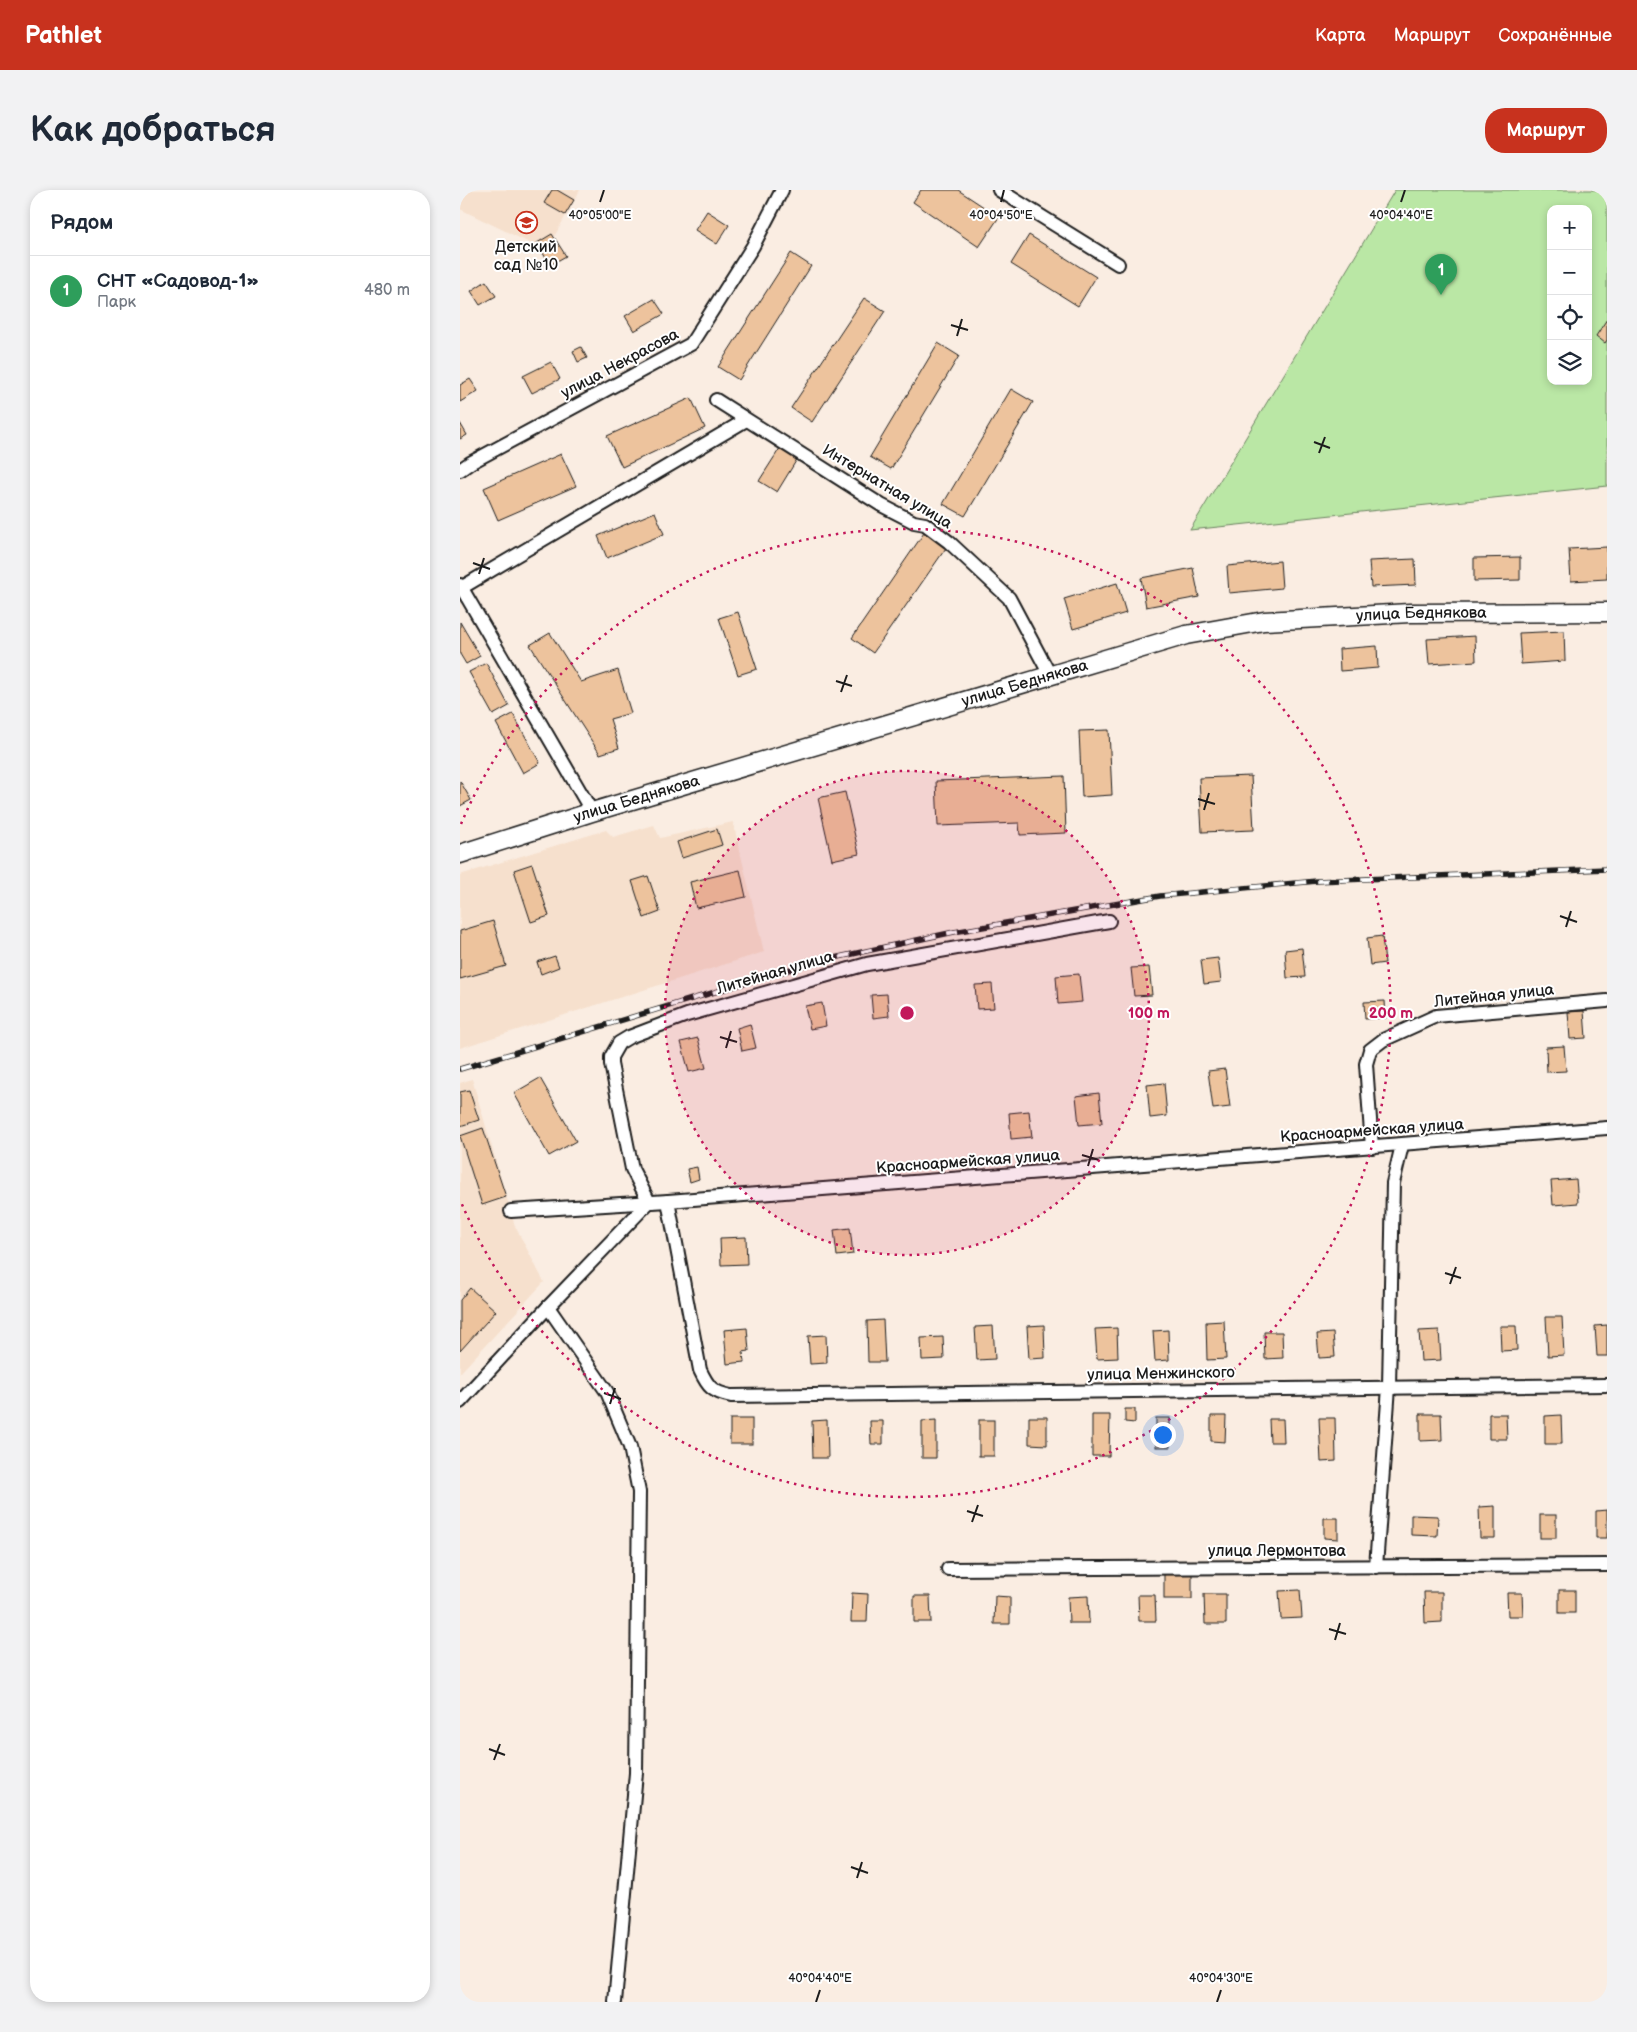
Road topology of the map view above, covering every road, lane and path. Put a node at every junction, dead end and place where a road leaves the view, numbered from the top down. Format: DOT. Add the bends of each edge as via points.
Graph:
graph roads {
  1 [pos="782,190"];
  2 [pos="999,190"];
  3 [pos="1118,264"];
  4 [pos="716,400"];
  5 [pos="746,420"];
  6 [pos="460,470"];
  7 [pos="461,586"];
  8 [pos="1607,612"];
  9 [pos="1050,675"];
  10 [pos="592,812"];
  11 [pos="460,854"];
  12 [pos="1109,921"];
  13 [pos="1607,1000"];
  14 [pos="1607,1128"];
  15 [pos="1402,1145"];
  16 [pos="1372,1147"];
  17 [pos="668,1201"];
  18 [pos="649,1202"];
  19 [pos="511,1211"];
  20 [pos="548,1307"];
  21 [pos="1607,1385"];
  22 [pos="1390,1387"];
  23 [pos="460,1402"];
  24 [pos="1607,1565"];
  25 [pos="1376,1567"];
  26 [pos="948,1569"];
  27 [pos="615,2002"];
  1 -- 6 [label="street, улица Некрасова" via="753,246 691,344"];
  2 -- 3 [label="street"];
  4 -- 5 [label="street, Интернатная улица"];
  5 -- 7 [label="street"];
  5 -- 9 [label="street, Интернатная улица" via="881,505 914,522 925,524 949,542 1008,598"];
  7 -- 10 [label="street"];
  8 -- 9 [label="street, улица Беднякова" via="1410,613 1264,621 1186,635"];
  9 -- 10 [label="street, улица Беднякова"];
  10 -- 11 [label="street, улица Беднякова"];
  12 -- 18 [label="street, Литейная улица" via="867,964 686,1015 629,1037 620,1043 611,1056 610,1064 632,1169"];
  13 -- 16 [label="street, Литейная улица" via="1436,1016 1383,1040 1370,1050 1366,1064"];
  14 -- 15 [label="street, Красноармейская улица"];
  15 -- 16 [label="street, Красноармейская улица"];
  15 -- 22 [label="street" via="1393,1183"];
  16 -- 17 [label="street, Красноармейская улица"];
  17 -- 18 [label="street, Красноармейская улица"];
  17 -- 22 [label="street, улица Менжинского" via="700,1370 716,1393 731,1396"];
  18 -- 19 [label="street, Красноармейская улица"];
  18 -- 20 [label="street"];
  20 -- 23 [label="street"];
  20 -- 27 [label="street" via="607,1392 619,1416 630,1447 639,1492 636,1774"];
  21 -- 22 [label="street, улица Менжинского"];
  22 -- 25 [label="street"];
  24 -- 25 [label="street, улица Лермонтова"];
  25 -- 26 [label="street, улица Лермонтова"];
}
